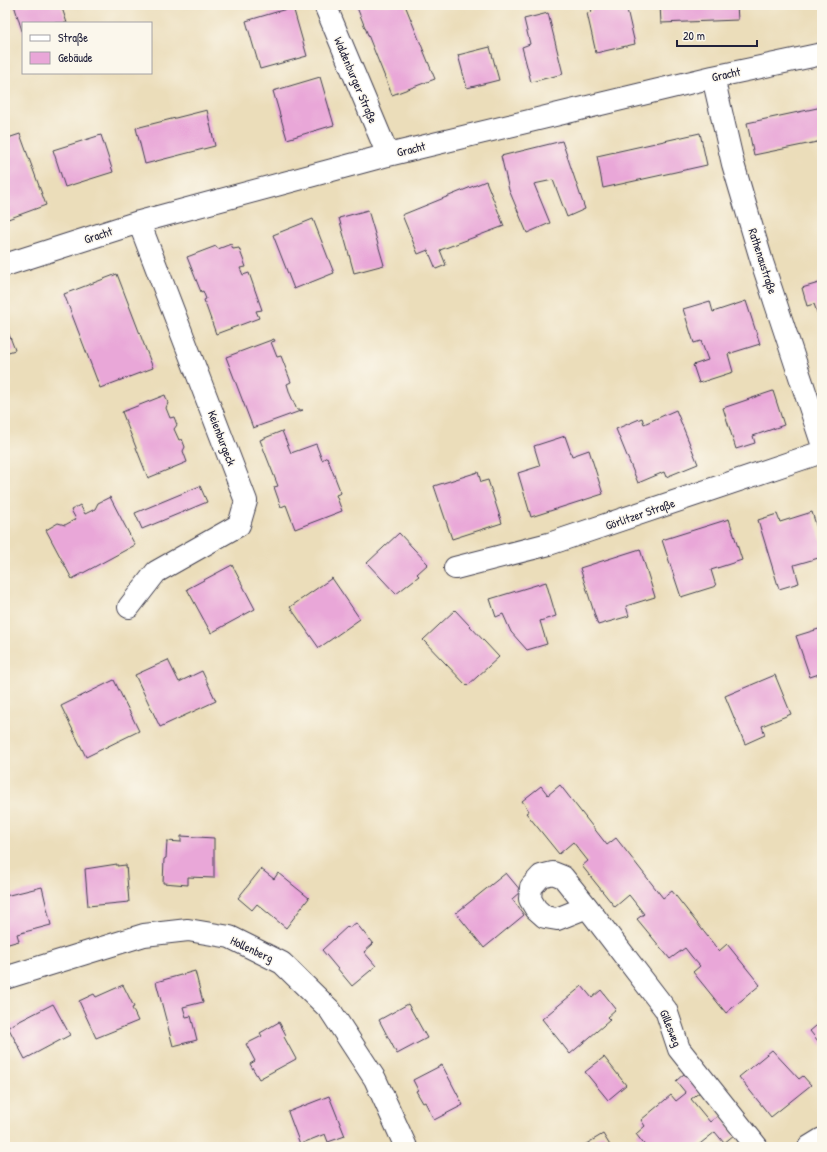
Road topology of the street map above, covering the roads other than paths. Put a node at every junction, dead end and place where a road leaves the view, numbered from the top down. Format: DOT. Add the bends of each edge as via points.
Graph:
graph roads {
  1 [pos="325,5"];
  2 [pos="822,54"];
  3 [pos="713,77"];
  4 [pos="388,155"];
  5 [pos="138,222"];
  6 [pos="5,265"];
  7 [pos="822,443"];
  8 [pos="822,452"];
  9 [pos="455,568"];
  10 [pos="129,606"];
  11 [pos="587,907"];
  12 [pos="5,978"];
  13 [pos="822,1139"];
  14 [pos="406,1147"];
  15 [pos="757,1147"];
  16 [pos="809,1147"];
  1 -- 4 [label="street, Waldenburger Straße"];
  2 -- 3 [label="street, Gracht"];
  3 -- 4 [label="street, Gracht"];
  3 -- 7 [label="street, Rathenaustraße" via="733,164 762,262"];
  4 -- 5 [label="street, Gracht"];
  5 -- 6 [label="street, Gracht"];
  5 -- 10 [label="street, Keienburgeck" via="246,501 239,525 156,572"];
  8 -- 9 [label="street, Görlitzer Straße" via="549,544"];
  11 -- 15 [label="street, Gillesweg" via="666,1010 679,1049"];
  12 -- 14 [label="street, Hollenberg" via="144,935 188,930 230,937 282,963 330,1010 375,1079"];
  13 -- 16 [label="street"];
}
